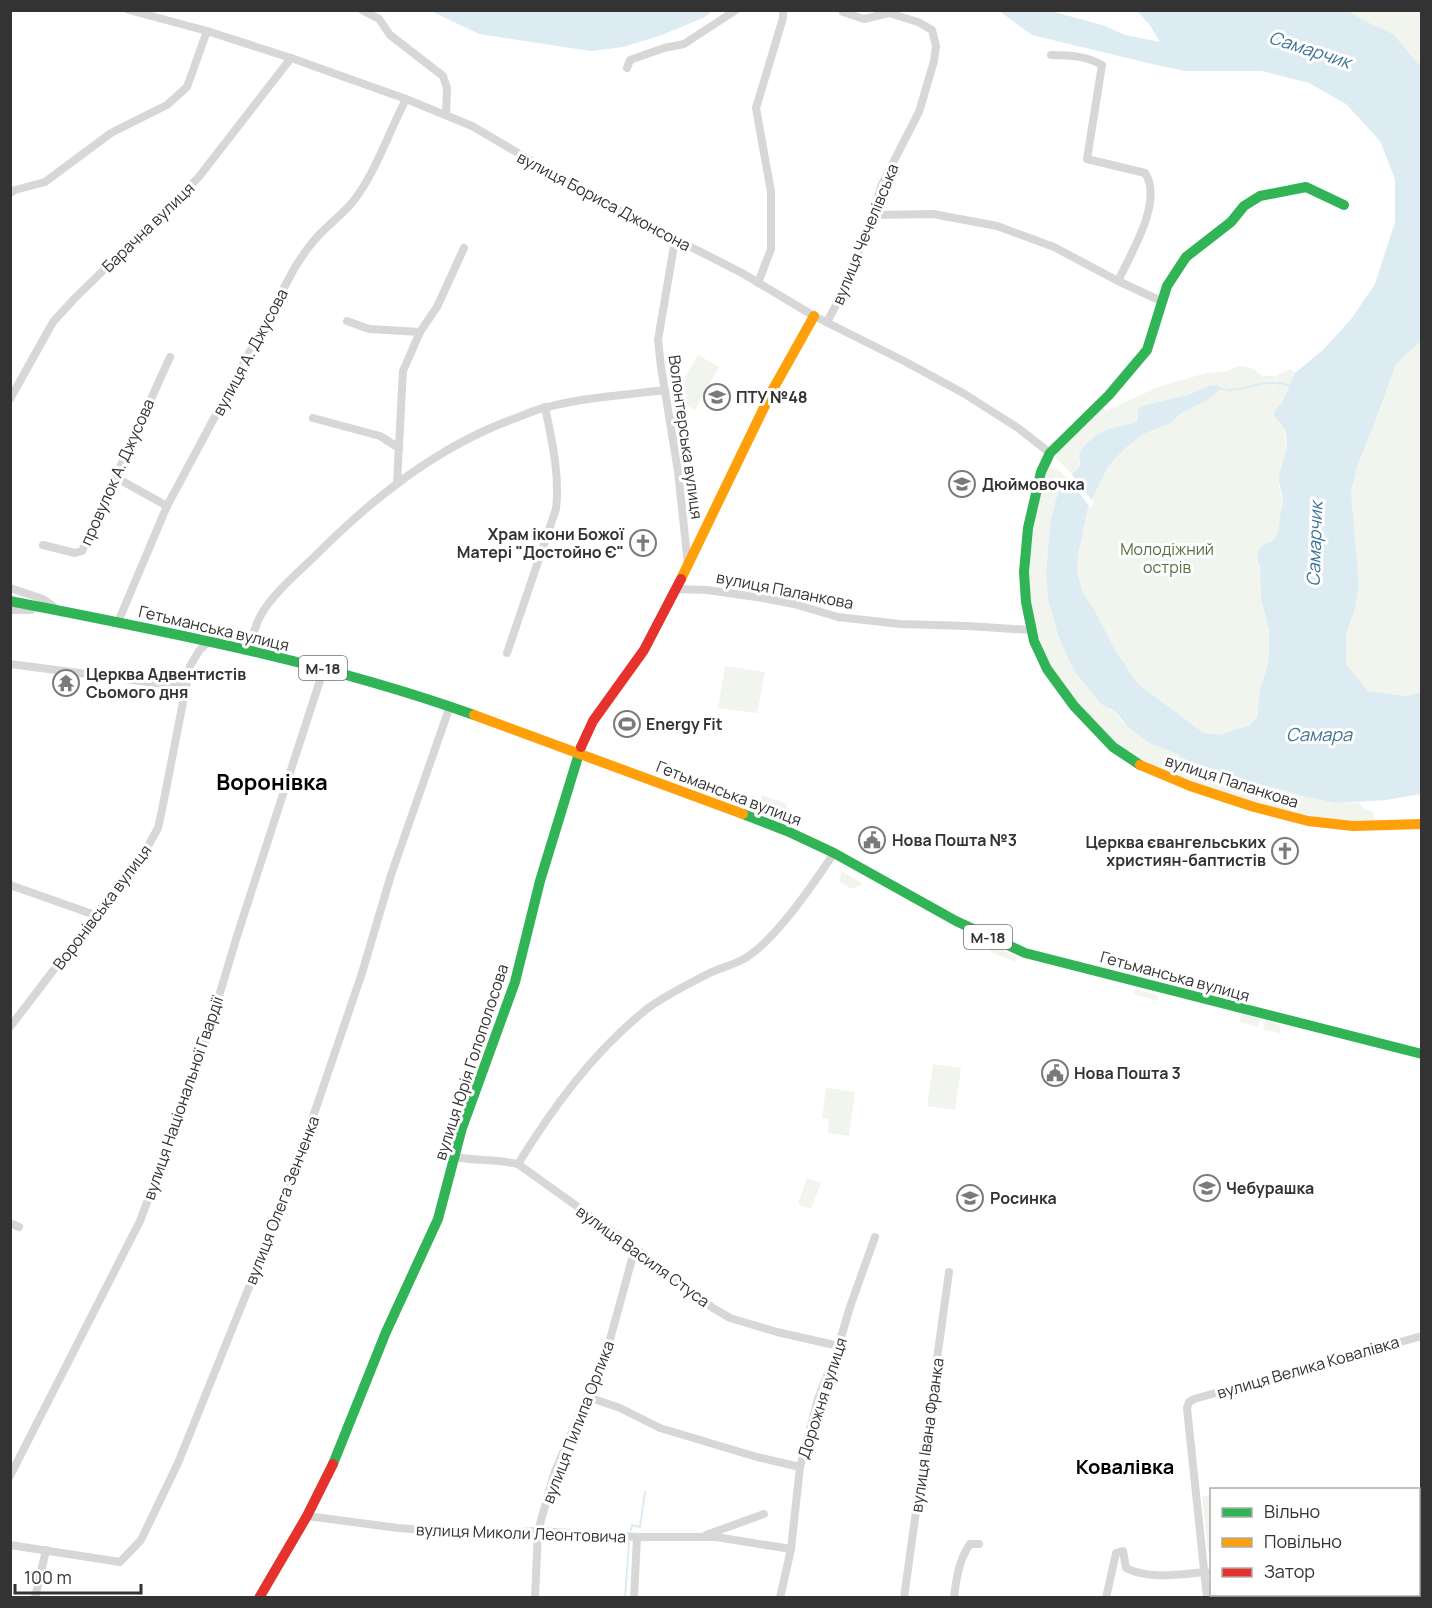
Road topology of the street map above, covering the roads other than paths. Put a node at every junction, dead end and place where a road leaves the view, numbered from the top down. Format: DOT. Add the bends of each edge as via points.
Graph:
graph roads {
  1 [pos="129,10"];
  2 [pos="362,10"];
  3 [pos="736,10"];
  4 [pos="783,10"];
  5 [pos="843,12"];
  6 [pos="207,31"];
  7 [pos="1051,55"];
  8 [pos="291,58"];
  9 [pos="627,68"];
  10 [pos="406,99"];
  11 [pos="446,115"];
  12 [pos="10,193"];
  13 [pos="1344,205"];
  14 [pos="873,215"];
  15 [pos="675,240"];
  16 [pos="464,248"];
  17 [pos="1118,281"];
  18 [pos="758,283"];
  19 [pos="1161,300"];
  20 [pos="814,316"];
  21 [pos="347,321"];
  22 [pos="827,322"];
  23 [pos="420,332"];
  24 [pos="170,357"];
  25 [pos="665,390"];
  26 [pos="10,399"];
  27 [pos="545,407"];
  28 [pos="313,418"];
  29 [pos="399,448"];
  30 [pos="1050,453"];
  31 [pos="115,477"];
  32 [pos="397,483"];
  33 [pos="167,506"];
  34 [pos="43,545"];
  35 [pos="688,566"];
  36 [pos="10,588"];
  37 [pos="676,589"];
  38 [pos="10,601"];
  39 [pos="10,610"];
  40 [pos="59,611"];
  41 [pos="118,622"];
  42 [pos="1031,630"];
  43 [pos="210,640"];
  44 [pos="249,650"];
  45 [pos="507,653"];
  46 [pos="10,664"];
  47 [pos="324,668"];
  48 [pos="186,687"];
  49 [pos="450,706"];
  50 [pos="579,752"];
  51 [pos="1422,824"];
  52 [pos="834,853"];
  53 [pos="10,885"];
  54 [pos="95,915"];
  55 [pos="10,1027"];
  56 [pos="1422,1054"];
  57 [pos="455,1157"];
  58 [pos="518,1164"];
  59 [pos="10,1223"];
  60 [pos="19,1227"];
  61 [pos="875,1237"];
  62 [pos="634,1248"];
  63 [pos="949,1272"];
  64 [pos="1422,1336"];
  65 [pos="839,1346"];
  66 [pos="588,1397"];
  67 [pos="800,1467"];
  68 [pos="10,1476"];
  69 [pos="764,1514"];
  70 [pos="307,1516"];
  71 [pos="538,1531"];
  72 [pos="699,1537"];
  73 [pos="637,1538"];
  74 [pos="979,1544"];
  75 [pos="10,1545"];
  76 [pos="791,1549"];
  77 [pos="46,1550"];
  78 [pos="1206,1572"];
  79 [pos="34,1598"];
  80 [pos="259,1598"];
  81 [pos="535,1598"];
  82 [pos="634,1598"];
  83 [pos="780,1598"];
  84 [pos="904,1598"];
  85 [pos="954,1598"];
  86 [pos="1106,1598"];
  87 [pos="1207,1598"];
  1 -- 6 [label="street, вулиця Бориса Джонсона"];
  2 -- 11 [label="street" via="379,19 390,35 443,76 447,88"];
  3 -- 9 [label="street" via="684,44 630,60"];
  4 -- 18 [label="street" via="756,108 771,192 771,249"];
  5 -- 14 [label="street, вулиця Чечелівська" via="864,19 889,13 918,22 932,30 934,38 934,61 919,112 881,186"];
  6 -- 8 [label="street, вулиця Бориса Джонсона"];
  6 -- 12 [label="street" via="187,87 167,105 111,133 45,182"];
  7 -- 17 [label="street" via="1091,58 1102,64 1087,159 1145,173 1150,180 1142,232"];
  8 -- 10 [label="street, вулиця Бориса Джонсона"];
  8 -- 26 [label="street, Барачна вулиця" via="198,178 53,322"];
  10 -- 11 [label="street, вулиця Бориса Джонсона"];
  10 -- 33 [label="street, вулиця А. Джусова" via="357,196 344,214 304,250"];
  11 -- 15 [label="street, вулиця Бориса Джонсона"];
  13 -- 19 [label="main road" via="1306,187 1260,196 1186,257"];
  14 -- 17 [label="street" via="933,214 997,226 1054,247"];
  14 -- 22 [label="street, вулиця Чечелівська"];
  15 -- 18 [label="street, вулиця Бориса Джонсона"];
  15 -- 25 [label="street, Волонтерська вулиця" via="658,340"];
  16 -- 23 [label="street" via="437,307"];
  17 -- 19 [label="street"];
  18 -- 20 [label="street, вулиця Бориса Джонсона"];
  19 -- 30 [label="main road" via="1147,350 1109,395"];
  20 -- 22 [label="street, вулиця Бориса Джонсона"];
  20 -- 35 [label="main road, Волонтерська вулиця" via="762,411"];
  21 -- 23 [label="street" via="369,329"];
  22 -- 30 [label="street, вулиця Бориса Джонсона" via="963,393"];
  23 -- 29 [label="street" via="403,371"];
  24 -- 31 [label="street, провулок А. Джусова"];
  25 -- 27 [label="street"];
  25 -- 35 [label="street, Волонтерська вулиця"];
  27 -- 32 [label="street" via="494,426 447,450"];
  27 -- 45 [label="street" via="557,472 556,509"];
  28 -- 29 [label="street" via="380,435"];
  29 -- 32 [label="street"];
  30 -- 42 [label="main road, вулиця Паланкова" via="1037,483 1028,528 1024,572"];
  31 -- 33 [label="street"];
  31 -- 34 [label="street, провулок А. Джусова" via="82,551 75,554"];
  32 -- 44 [label="street" via="351,520 272,600 261,614"];
  33 -- 41 [label="street, вулиця А. Джусова"];
  35 -- 37 [label="main road, Волонтерська вулиця"];
  36 -- 40 [label="street" via="43,599"];
  37 -- 42 [label="street, вулиця Паланкова" via="763,598 838,617"];
  37 -- 50 [label="main road, Волонтерська вулиця" via="644,650 593,721"];
  38 -- 40 [label="main road, Гетьманська вулиця / М-18"];
  39 -- 40 [label="street"];
  40 -- 41 [label="main road, Гетьманська вулиця / М-18"];
  41 -- 43 [label="main road, Гетьманська вулиця / М-18"];
  42 -- 51 [label="main road, вулиця Паланкова" via="1047,669 1074,706 1113,747 1150,770 1254,807 1308,821 1353,826"];
  43 -- 44 [label="main road, Гетьманська вулиця / М-18"];
  43 -- 48 [label="street, Воронівська вулиця" via="190,666"];
  44 -- 47 [label="main road, Гетьманська вулиця / М-18"];
  46 -- 48 [label="street"];
  47 -- 49 [label="main road, Гетьманська вулиця / М-18"];
  47 -- 68 [label="street, вулиця Національної Гвардії" via="198,1066 140,1221"];
  48 -- 54 [label="street, Воронівська вулиця" via="158,828"];
  49 -- 50 [label="main road, Гетьманська вулиця / М-18"];
  49 -- 77 [label="street, вулиця Олега Зенченка" via="316,1108 260,1260 178,1463 146,1530 120,1562"];
  50 -- 52 [label="main road, Гетьманська вулиця / М-18" via="787,831"];
  50 -- 57 [label="main road, вулиця Юрія Голополосова" via="515,982"];
  52 -- 56 [label="main road, Гетьманська вулиця / М-18" via="956,921 1025,953"];
  52 -- 58 [label="street" via="778,930 744,959 705,975 644,1011 621,1032 550,1113"];
  53 -- 54 [label="street"];
  54 -- 55 [label="street, Воронівська вулиця"];
  57 -- 58 [label="street, вулиця Василя Стуса"];
  57 -- 70 [label="main road, вулиця Юрія Голополосова" via="438,1219 386,1332 347,1434"];
  58 -- 62 [label="street, вулиця Василя Стуса"];
  59 -- 60 [label="street"];
  61 -- 65 [label="street, Дорожня вулиця"];
  62 -- 65 [label="street, вулиця Василя Стуса" via="730,1318"];
  62 -- 66 [label="street, вулиця Пилипа Орлика" via="608,1347"];
  63 -- 84 [label="street, вулиця Івана Франка"];
  64 -- 78 [label="street, вулиця Велика Ковалівка" via="1194,1399 1187,1407"];
  65 -- 67 [label="street, Дорожня вулиця" via="818,1399"];
  66 -- 67 [label="street" via="660,1428"];
  66 -- 71 [label="street, вулиця Пилипа Орлика" via="554,1474"];
  67 -- 76 [label="street, Дорожня вулиця"];
  69 -- 72 [label="street, вулиця Миколи Леонтовича"];
  70 -- 71 [label="street, вулиця Миколи Леонтовича" via="475,1534"];
  70 -- 80 [label="main road, вулиця Юрія Голополосова"];
  71 -- 73 [label="street, вулиця Миколи Леонтовича"];
  71 -- 81 [label="street, вулиця Пилипа Орлика"];
  72 -- 73 [label="street, вулиця Миколи Леонтовича"];
  72 -- 76 [label="street, вулиця Миколи Леонтовича"];
  73 -- 82 [label="street"];
  74 -- 85 [label="street" via="970,1544 963,1553"];
  75 -- 77 [label="street"];
  76 -- 83 [label="street, Дорожня вулиця"];
  77 -- 79 [label="street"];
  78 -- 86 [label="street" via="1133,1572 1126,1568 1123,1551 1116,1553"];
  78 -- 87 [label="street"];
}
